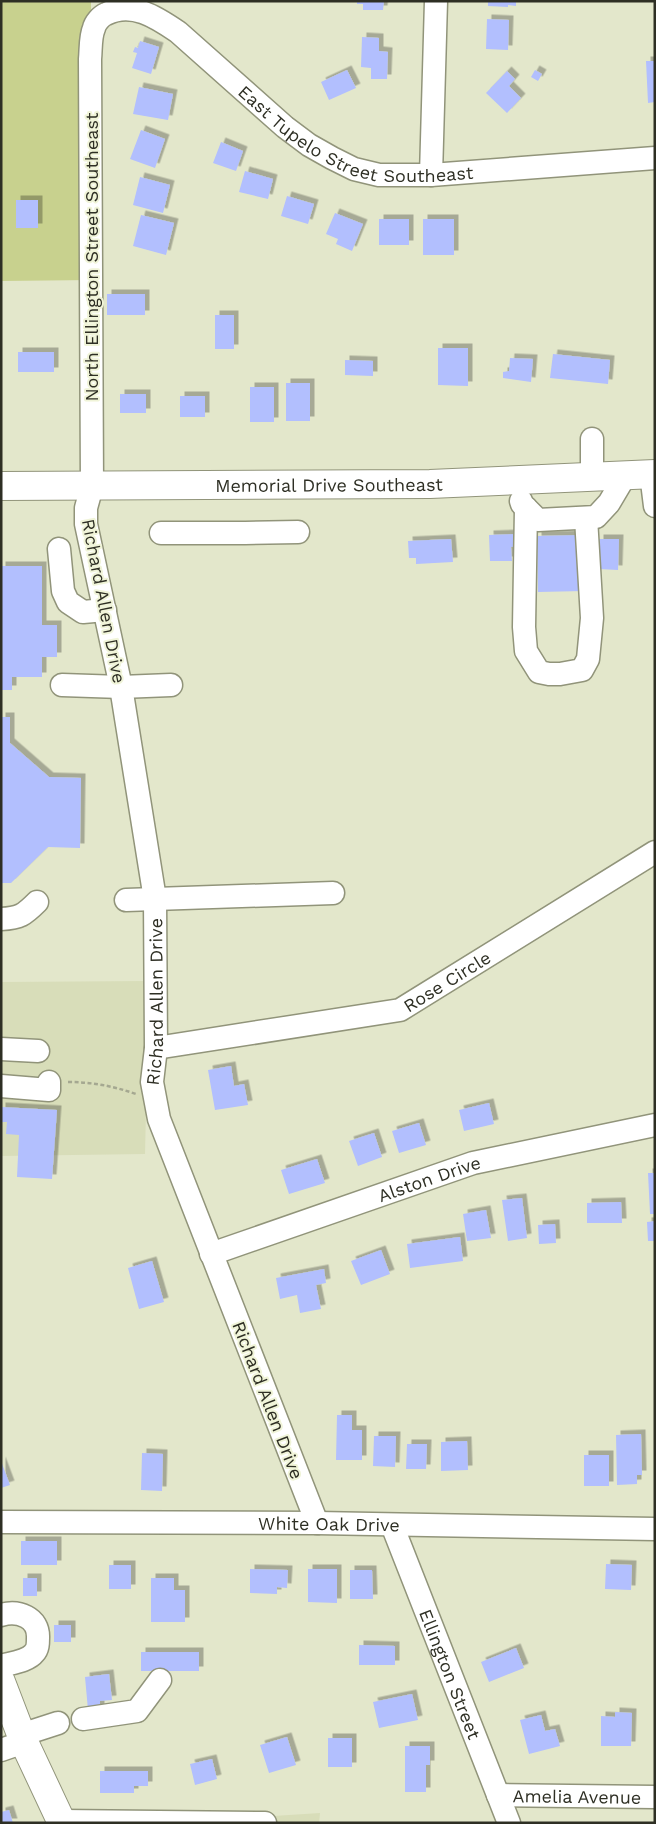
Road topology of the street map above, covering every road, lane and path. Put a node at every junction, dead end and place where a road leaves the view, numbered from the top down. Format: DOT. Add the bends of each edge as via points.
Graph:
graph roads {
  1 [pos="436,1"];
  2 [pos="94,27"];
  3 [pos="655,158"];
  4 [pos="431,175"];
  5 [pos="592,439"];
  6 [pos="644,475"];
  7 [pos="592,477"];
  8 [pos="515,480"];
  9 [pos="1,486"];
  10 [pos="92,486"];
  11 [pos="655,506"];
  12 [pos="526,508"];
  13 [pos="586,518"];
  14 [pos="298,532"];
  15 [pos="161,533"];
  16 [pos="90,540"];
  17 [pos="105,610"];
  18 [pos="62,685"];
  19 [pos="171,685"];
  20 [pos="121,687"];
  21 [pos="655,852"];
  22 [pos="333,893"];
  23 [pos="155,899"];
  24 [pos="126,900"];
  25 [pos="37,902"];
  26 [pos="1,919"];
  27 [pos="156,1048"];
  28 [pos="1,1049"];
  29 [pos="38,1051"];
  30 [pos="49,1082"];
  31 [pos="1,1086"];
  32 [pos="158,1109"];
  33 [pos="655,1126"];
  34 [pos="211,1254"];
  35 [pos="1,1522"];
  36 [pos="317,1523"];
  37 [pos="392,1525"];
  38 [pos="655,1529"];
  39 [pos="1,1615"];
  40 [pos="1,1666"];
  41 [pos="160,1680"];
  42 [pos="1,1682"];
  43 [pos="83,1720"];
  44 [pos="58,1723"];
  45 [pos="16,1742"];
  46 [pos="498,1795"];
  47 [pos="655,1797"];
  48 [pos="61,1822"];
  49 [pos="197,1822"];
  50 [pos="265,1823"];
  51 [pos="509,1823"];
  1 -- 4 [label="street"];
  2 -- 4 [label="street, East Tupelo Street Southeast" via="115,9 130,8 144,12 178,32 309,145 354,169 379,174"];
  2 -- 10 [label="street, North Ellington Street Southeast" via="90,59"];
  3 -- 4 [label="street, East Tupelo Street Southeast"];
  5 -- 7 [label="street"];
  6 -- 7 [label="main road, Memorial Drive Southeast"];
  6 -- 11 [label="street"];
  6 -- 13 [label="street" via="596,517"];
  7 -- 8 [label="main road, Memorial Drive Southeast"];
  8 -- 10 [label="main road, Memorial Drive Southeast" via="430,484"];
  8 -- 12 [label="street"];
  9 -- 10 [label="main road, Memorial Drive Southeast"];
  10 -- 16 [label="street, Richard Allen Drive" via="86,508"];
  12 -- 13 [label="street" via="538,520"];
  12 -- 13 [label="street" via="526,651 539,672 549,674 582,670 588,659 592,618"];
  14 -- 15 [label="street"];
  16 -- 17 [label="street, Richard Allen Drive"];
  16 -- 17 [label="street" via="53,543 68,602 84,612"];
  17 -- 20 [label="street, Richard Allen Drive"];
  18 -- 20 [label="street"];
  19 -- 20 [label="street"];
  20 -- 23 [label="street, Richard Allen Drive"];
  21 -- 27 [label="street, Rose Circle" via="400,1010"];
  22 -- 23 [label="street"];
  23 -- 24 [label="street"];
  23 -- 27 [label="street, Richard Allen Drive"];
  25 -- 26 [label="street" via="24,915"];
  27 -- 32 [label="street, Richard Allen Drive" via="152,1082"];
  28 -- 29 [label="street"];
  30 -- 31 [label="street" via="48,1090"];
  30 -- 32 [label="path" via="107,1085 142,1096"];
  32 -- 34 [label="street, Richard Allen Drive"];
  33 -- 34 [label="street, Alston Drive" via="472,1163"];
  34 -- 36 [label="street, Richard Allen Drive"];
  35 -- 36 [label="street, White Oak Drive"];
  36 -- 37 [label="street, White Oak Drive"];
  37 -- 38 [label="street, White Oak Drive"];
  37 -- 46 [label="street, Ellington Street"];
  39 -- 40 [label="street" via="17,1613 27,1616 34,1622 38,1646 34,1654"];
  41 -- 43 [label="street" via="137,1711"];
  42 -- 45 [label="main road"];
  44 -- 45 [label="street"];
  45 -- 48 [label="main road"];
  46 -- 47 [label="street, Amelia Avenue"];
  46 -- 51 [label="street, Ellington Street"];
  48 -- 49 [label="street"];
  49 -- 50 [label="street"];
}
